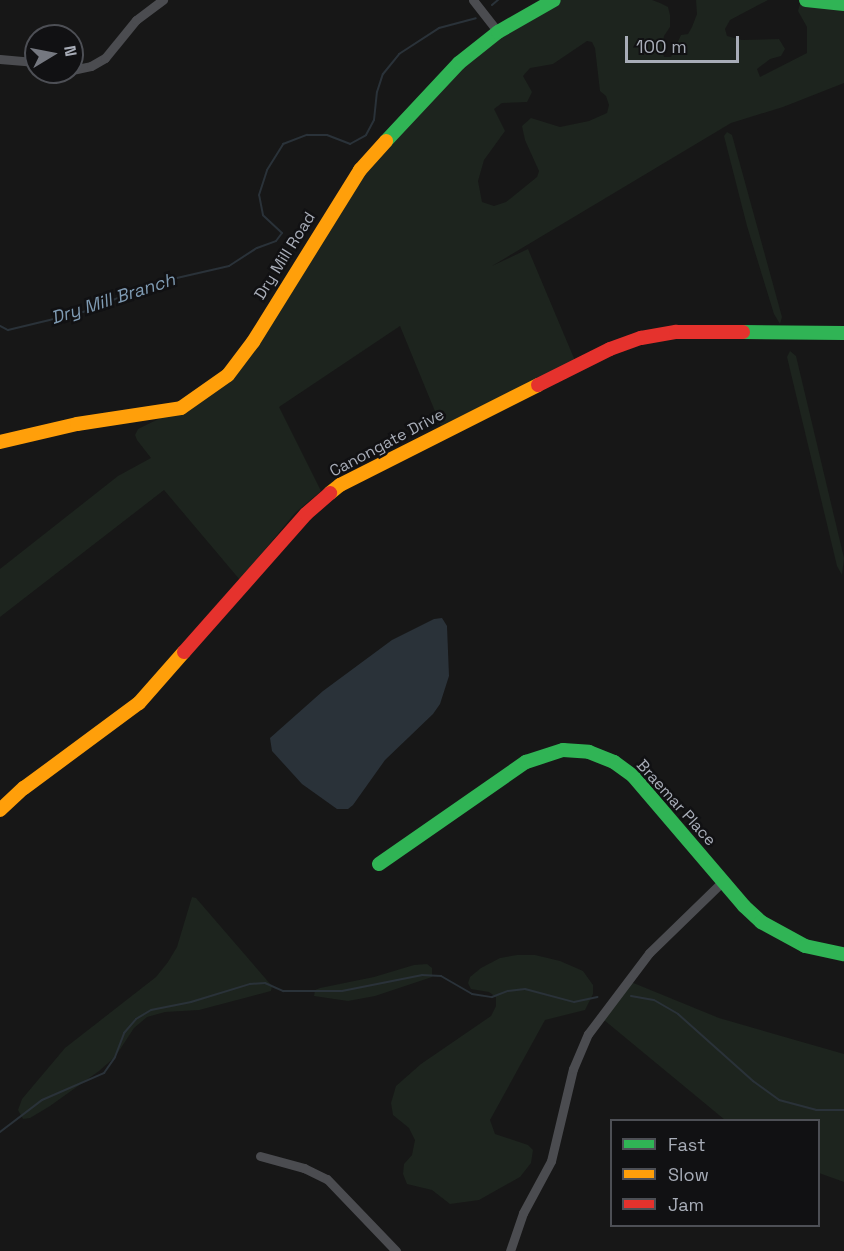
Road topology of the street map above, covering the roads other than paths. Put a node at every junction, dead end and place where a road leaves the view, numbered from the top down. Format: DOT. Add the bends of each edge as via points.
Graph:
graph roads {
  1 [pos="163,0"];
  2 [pos="473,0"];
  3 [pos="554,0"];
  4 [pos="806,0"];
  5 [pos="844,4"];
  6 [pos="498,32"];
  7 [pos="0,59"];
  8 [pos="24,61"];
  9 [pos="84,67"];
  10 [pos="844,333"];
  11 [pos="0,442"];
  12 [pos="0,810"];
  13 [pos="379,864"];
  14 [pos="723,881"];
  15 [pos="844,954"];
  16 [pos="260,1156"];
  17 [pos="396,1251"];
  18 [pos="510,1251"];
  1 -- 9 [label="street" via="136,20 105,58"];
  2 -- 6 [label="street"];
  3 -- 6 [label="street, Dry Mill Road"];
  4 -- 5 [label="street"];
  6 -- 11 [label="street, Dry Mill Road" via="459,63 360,170 253,342 221,381 181,408 167,412 31,432"];
  7 -- 8 [label="street"];
  10 -- 12 [label="street, Canongate Drive" via="676,332 630,341 340,485 306,514 139,703"];
  13 -- 14 [label="street, Braemar Place" via="526,762 550,753 577,750 602,756 633,776"];
  14 -- 15 [label="street, Braemar Place" via="752,915 777,932 805,946"];
  14 -- 18 [label="street" via="650,953 588,1034 573,1070 551,1161 523,1213"];
  16 -- 17 [label="street" via="304,1167 327,1179"];
}
